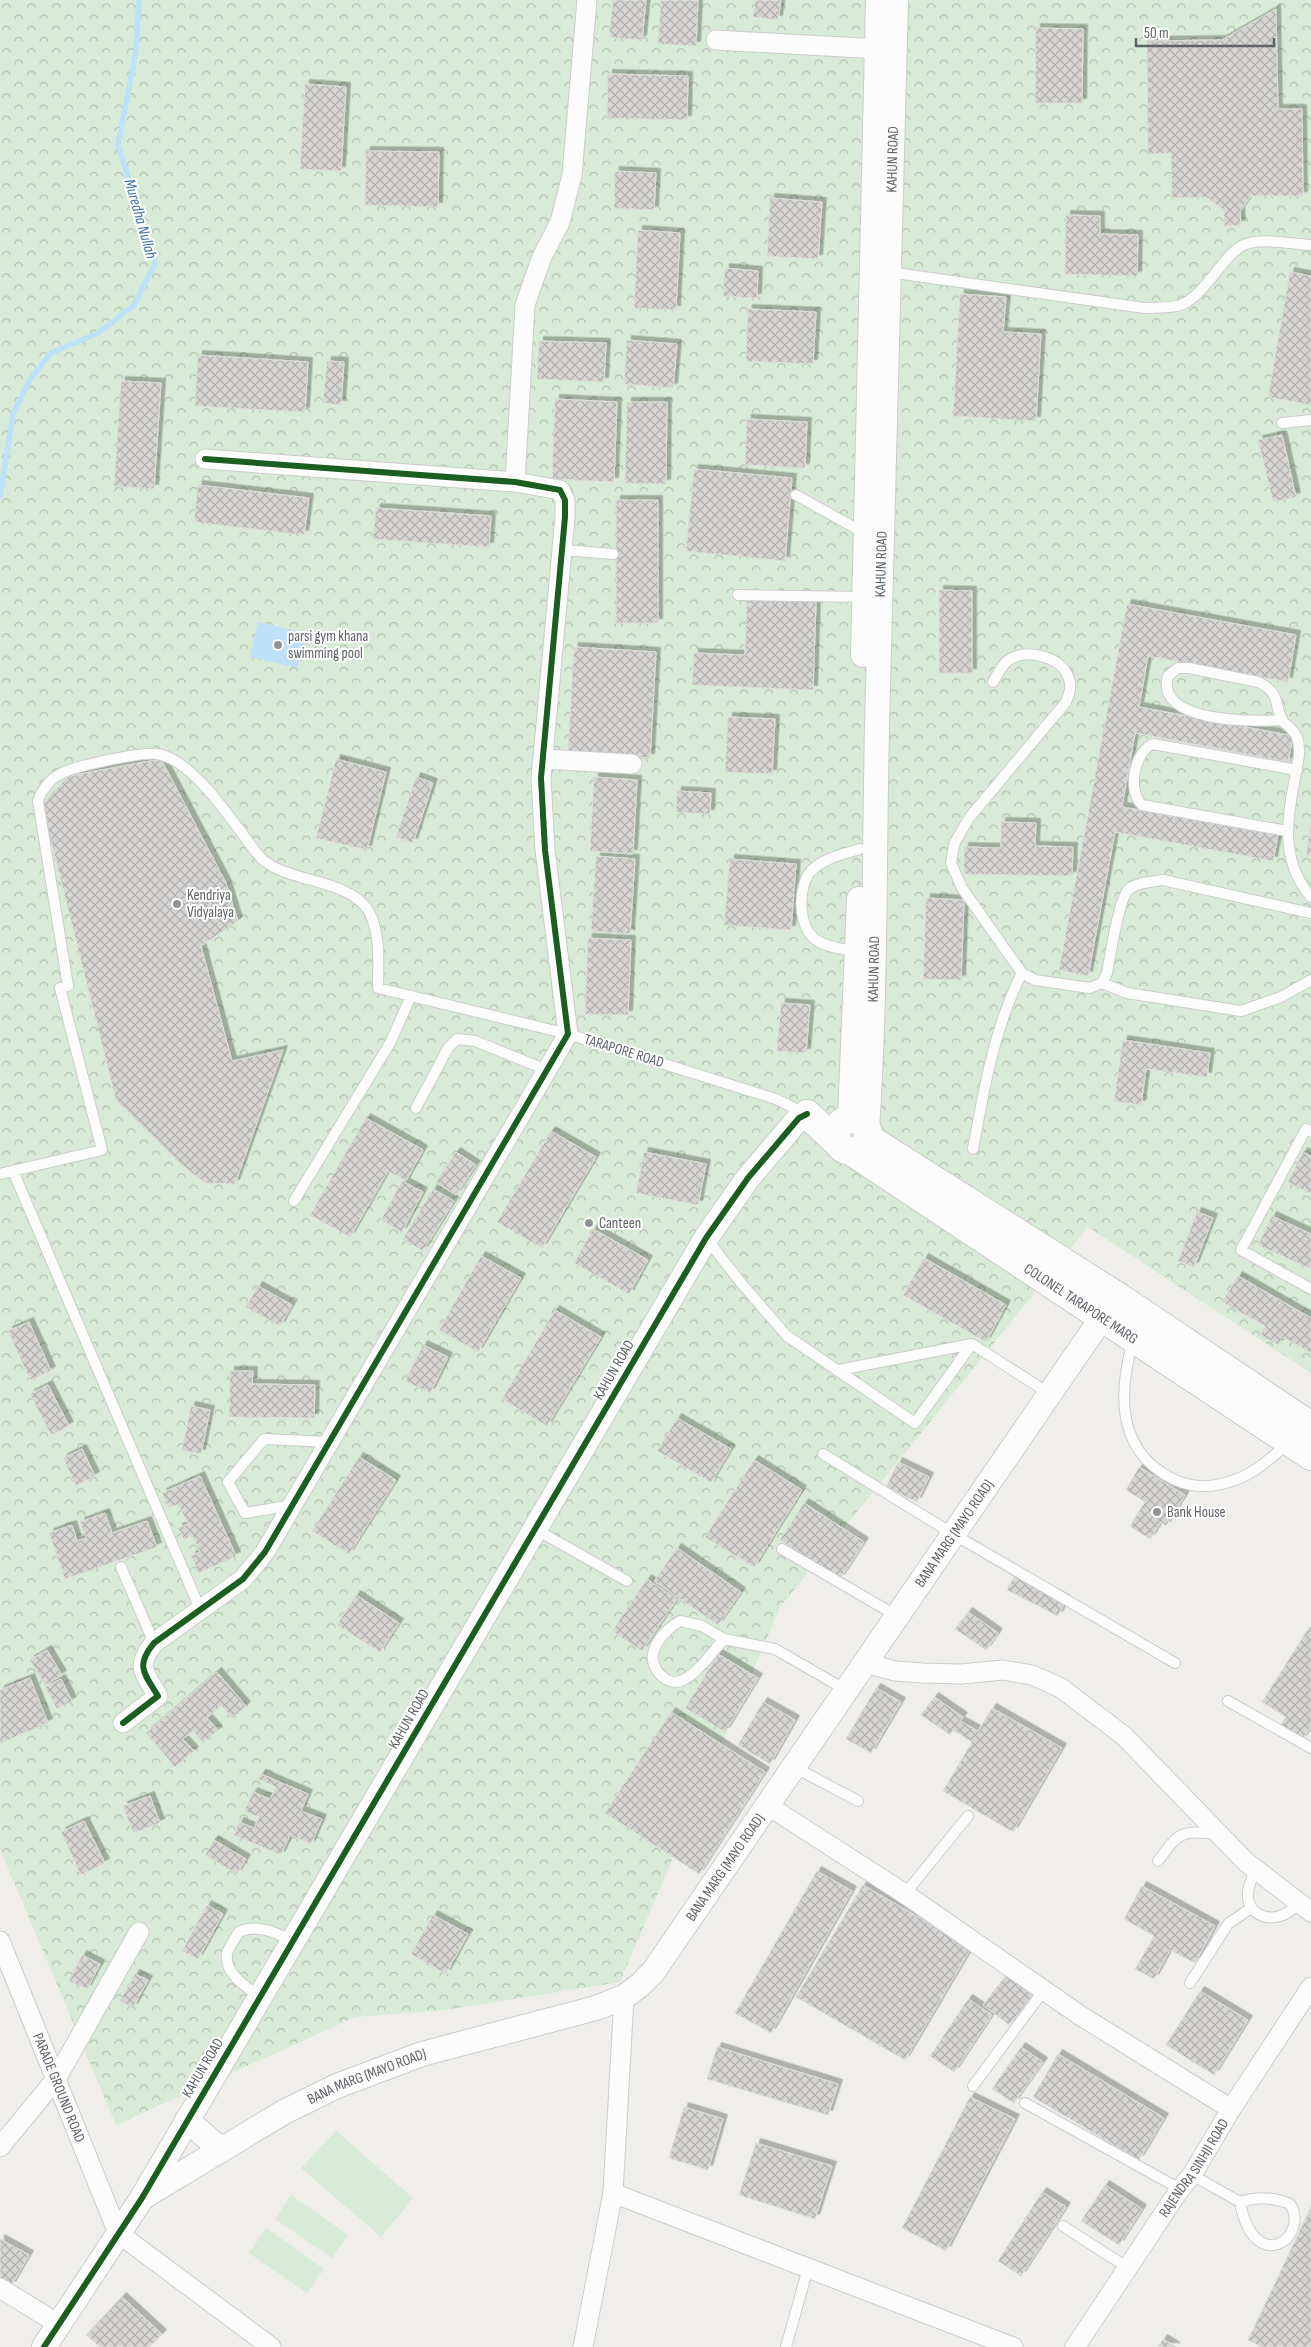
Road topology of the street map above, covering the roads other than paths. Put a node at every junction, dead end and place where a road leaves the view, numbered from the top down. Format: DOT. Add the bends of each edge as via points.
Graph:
graph roads {
  1 [pos="587,0"];
  2 [pos="878,0"];
  3 [pos="896,0"];
  4 [pos="716,40"];
  5 [pos="878,49"];
  6 [pos="1311,245"];
  7 [pos="881,271"];
  8 [pos="1311,420"];
  9 [pos="1282,423"];
  10 [pos="205,459"];
  11 [pos="515,482"];
  12 [pos="796,495"];
  13 [pos="867,535"];
  14 [pos="562,550"];
  15 [pos="612,554"];
  16 [pos="738,595"];
  17 [pos="864,597"];
  18 [pos="993,682"];
  19 [pos="1282,720"];
  20 [pos="543,759"];
  21 [pos="632,764"];
  22 [pos="1297,770"];
  23 [pos="1287,831"];
  24 [pos="860,849"];
  25 [pos="1311,897"];
  26 [pos="1311,913"];
  27 [pos="857,952"];
  28 [pos="1022,972"];
  29 [pos="1311,980"];
  30 [pos="1102,983"];
  31 [pos="411,996"];
  32 [pos="568,1034"];
  33 [pos="547,1070"];
  34 [pos="416,1108"];
  35 [pos="807,1114"];
  36 [pos="1311,1131"];
  37 [pos="853,1134"];
  38 [pos="973,1149"];
  39 [pos="13,1172"];
  40 [pos="0,1174"];
  41 [pos="294,1201"];
  42 [pos="706,1238"];
  43 [pos="1311,1289"];
  44 [pos="1110,1306"];
  45 [pos="1134,1337"];
  46 [pos="972,1344"];
  47 [pos="839,1370"];
  48 [pos="1050,1394"];
  49 [pos="1304,1441"];
  50 [pos="330,1442"];
  51 [pos="823,1454"];
  52 [pos="294,1505"];
  53 [pos="535,1529"];
  54 [pos="953,1534"];
  55 [pos="782,1549"];
  56 [pos="121,1567"];
  57 [pos="627,1580"];
  58 [pos="200,1610"];
  59 [pos="897,1616"];
  60 [pos="724,1639"];
  61 [pos="154,1643"];
  62 [pos="865,1663"];
  63 [pos="1175,1663"];
  64 [pos="846,1690"];
  65 [pos="1228,1701"];
  66 [pos="123,1723"];
  67 [pos="1311,1748"];
  68 [pos="794,1767"];
  69 [pos="858,1802"];
  70 [pos="767,1805"];
  71 [pos="968,1816"];
  72 [pos="1219,1834"];
  73 [pos="1158,1861"];
  74 [pos="1255,1869"];
  75 [pos="905,1894"];
  76 [pos="1251,1908"];
  77 [pos="1305,1908"];
  78 [pos="139,1932"];
  79 [pos="0,1941"];
  80 [pos="293,1941"];
  81 [pos="1190,1983"];
  82 [pos="1311,1987"];
  83 [pos="1044,1990"];
  84 [pos="260,1997"];
  85 [pos="624,1997"];
  86 [pos="56,2079"];
  87 [pos="973,2086"];
  88 [pos="1025,2103"];
  89 [pos="1231,2109"];
  90 [pos="187,2120"];
  91 [pos="0,2147"];
  92 [pos="221,2150"];
  93 [pos="1192,2175"];
  94 [pos="1180,2189"];
  95 [pos="613,2193"];
  96 [pos="142,2198"];
  97 [pos="1240,2202"];
  98 [pos="1063,2226"];
  99 [pos="118,2233"];
  100 [pos="808,2268"];
  101 [pos="1128,2268"];
  102 [pos="0,2288"];
  103 [pos="58,2324"];
  104 [pos="44,2347"];
  105 [pos="271,2347"];
  106 [pos="583,2347"];
  107 [pos="786,2347"];
  108 [pos="1013,2347"];
  109 [pos="1075,2347"];
  1 -- 11 [label="street" via="572,175 560,222 541,259 525,305"];
  2 -- 5 [label="street, KAHUN ROAD"];
  3 -- 7 [label="street, KAHUN ROAD"];
  4 -- 5 [label="street"];
  5 -- 7 [label="street, KAHUN ROAD"];
  6 -- 7 [label="lane" via="1262,241 1244,245 1202,291 1182,305 1145,308"];
  7 -- 13 [label="street, KAHUN ROAD"];
  7 -- 37 [label="street, KAHUN ROAD" via="873,1031"];
  8 -- 9 [label="lane"];
  10 -- 11 [label="street"];
  11 -- 14 [label="street" via="560,490 565,500"];
  12 -- 13 [label="lane"];
  13 -- 17 [label="street, KAHUN ROAD"];
  14 -- 15 [label="lane"];
  14 -- 20 [label="street"];
  16 -- 17 [label="lane"];
  17 -- 24 [label="street, KAHUN ROAD"];
  18 -- 28 [label="lane" via="1012,658 1027,655 1045,657 1058,664 1069,679 1066,702 969,818 954,844 951,863 962,888"];
  19 -- 19 [label="lane" via="1245,721 1195,713 1179,707 1167,695 1168,676 1178,668 1189,668 1258,682 1272,693"];
  19 -- 22 [label="lane" via="1297,736"];
  20 -- 21 [label="street"];
  20 -- 32 [label="street" via="545,850"];
  22 -- 23 [label="lane"];
  22 -- 23 [label="lane" via="1153,744 1142,751 1136,771 1136,793 1142,805"];
  23 -- 25 [label="lane" via="1294,870"];
  24 -- 27 [label="street, KAHUN ROAD"];
  24 -- 27 [label="lane" via="826,860 816,867 805,882 802,895 804,918 814,938 832,947"];
  26 -- 30 [label="lane" via="1163,880 1140,884 1128,889 1122,900 1107,973"];
  27 -- 37 [label="street, KAHUN ROAD"];
  28 -- 30 [label="lane" via="1035,980 1090,988"];
  28 -- 38 [label="lane" via="1007,1002 996,1041"];
  29 -- 30 [label="lane" via="1282,997 1241,1011 1127,993"];
  31 -- 32 [label="lane, TARAPORE ROAD"];
  31 -- 39 [label="lane, TARAPORE ROAD" via="378,988 378,952 373,921 367,908 352,895 282,872 263,859 197,778 171,759 157,754 142,755 64,770 50,780 38,801 68,986 60,988 102,1150"];
  31 -- 41 [label="lane" via="390,1043"];
  32 -- 33 [label="street"];
  32 -- 35 [label="lane, TARAPORE ROAD" via="776,1099"];
  33 -- 34 [label="lane" via="475,1041 457,1039 448,1048"];
  33 -- 50 [label="street"];
  35 -- 37 [label="main road, COLONEL TARAPORE MARG"];
  35 -- 42 [label="street, KAHUN ROAD" via="799,1118 748,1178"];
  36 -- 43 [label="lane" via="1306,1129 1241,1250"];
  37 -- 44 [label="main road, COLONEL TARAPORE MARG"];
  39 -- 40 [label="lane"];
  39 -- 58 [label="lane"];
  42 -- 47 [label="lane" via="787,1336"];
  42 -- 53 [label="street, KAHUN ROAD"];
  44 -- 45 [label="main road, COLONEL TARAPORE MARG"];
  44 -- 48 [label="street, BANA MARG (MAYO ROAD)"];
  44 -- 49 [label="main road, COLONEL TARAPORE MARG"];
  45 -- 49 [label="main road, COLONEL TARAPORE MARG"];
  45 -- 49 [label="lane" via="1124,1381 1126,1420 1137,1450 1160,1472 1188,1486 1217,1485 1256,1470"];
  46 -- 47 [label="lane"];
  46 -- 47 [label="lane" via="915,1423"];
  46 -- 48 [label="lane"];
  48 -- 54 [label="street, BANA MARG (MAYO ROAD)"];
  50 -- 52 [label="street"];
  50 -- 52 [label="lane" via="264,1439 228,1482 245,1513"];
  51 -- 54 [label="lane"];
  52 -- 58 [label="street" via="255,1567"];
  53 -- 57 [label="lane"];
  53 -- 80 [label="street, KAHUN ROAD"];
  54 -- 59 [label="street, BANA MARG (MAYO ROAD)"];
  54 -- 63 [label="lane"];
  55 -- 59 [label="lane"];
  56 -- 61 [label="lane"];
  58 -- 61 [label="street"];
  59 -- 62 [label="street, BANA MARG (MAYO ROAD)"];
  60 -- 60 [label="lane" via="682,1681 669,1681 657,1671 654,1662 656,1649 664,1633 680,1621 702,1626"];
  60 -- 64 [label="lane" via="775,1649"];
  61 -- 66 [label="street" via="142,1664 143,1672 158,1696"];
  62 -- 64 [label="street, BANA MARG (MAYO ROAD)"];
  62 -- 72 [label="street" via="896,1671 923,1673 1003,1670 1032,1675 1061,1688 1124,1736"];
  64 -- 68 [label="street, BANA MARG (MAYO ROAD)"];
  65 -- 67 [label="lane"];
  68 -- 69 [label="lane"];
  68 -- 70 [label="street, BANA MARG (MAYO ROAD)"];
  70 -- 75 [label="street"];
  70 -- 85 [label="street, BANA MARG (MAYO ROAD)" via="653,1972"];
  71 -- 75 [label="lane"];
  72 -- 73 [label="lane" via="1185,1832 1174,1839"];
  72 -- 74 [label="street"];
  74 -- 76 [label="lane" via="1248,1892"];
  74 -- 77 [label="street"];
  75 -- 83 [label="street"];
  76 -- 77 [label="lane" via="1257,1915 1269,1918"];
  76 -- 81 [label="lane" via="1228,1924"];
  78 -- 86 [label="street"];
  79 -- 86 [label="street, PARADE GROUND ROAD"];
  80 -- 84 [label="street, KAHUN ROAD"];
  80 -- 84 [label="lane" via="267,1930 252,1928 239,1932 230,1947 228,1965 233,1974"];
  82 -- 89 [label="street, RAJENDRA SINHJI ROAD"];
  83 -- 87 [label="lane"];
  83 -- 89 [label="street"];
  84 -- 90 [label="street, KAHUN ROAD"];
  85 -- 92 [label="street, BANA MARG (MAYO ROAD)" via="596,2008 422,2054 346,2082 284,2112"];
  85 -- 95 [label="street"];
  86 -- 91 [label="street"];
  86 -- 99 [label="street, PARADE GROUND ROAD"];
  88 -- 94 [label="lane"];
  89 -- 93 [label="street, RAJENDRA SINHJI ROAD"];
  90 -- 92 [label="street"];
  90 -- 96 [label="street, KAHUN ROAD"];
  92 -- 96 [label="street, BANA MARG (MAYO ROAD)"];
  93 -- 94 [label="street, RAJENDRA SINHJI ROAD"];
  93 -- 97 [label="lane"];
  94 -- 101 [label="street, RAJENDRA SINHJI ROAD"];
  95 -- 100 [label="street"];
  95 -- 106 [label="street"];
  96 -- 99 [label="street, KAHUN ROAD"];
  97 -- 97 [label="lane" via="1269,2198 1290,2204 1298,2218 1285,2244 1268,2246 1250,2233"];
  98 -- 101 [label="lane"];
  99 -- 103 [label="street, KAHUN ROAD"];
  99 -- 105 [label="street"];
  100 -- 107 [label="lane"];
  100 -- 108 [label="street"];
  101 -- 109 [label="street, RAJENDRA SINHJI ROAD"];
  102 -- 103 [label="street"];
  103 -- 104 [label="street, KAHUN ROAD"];
}
